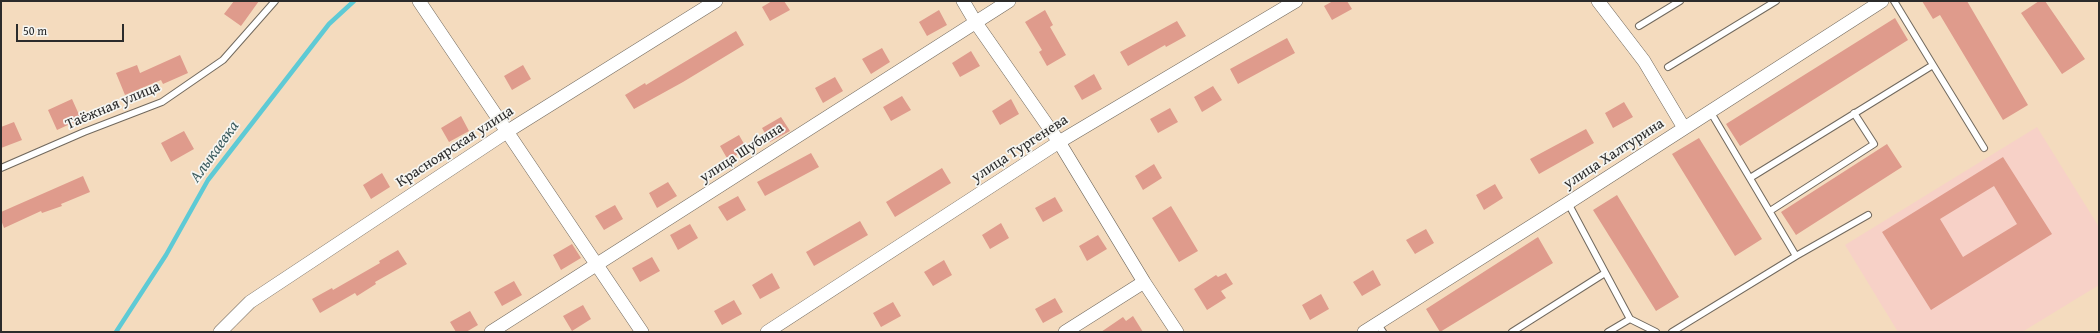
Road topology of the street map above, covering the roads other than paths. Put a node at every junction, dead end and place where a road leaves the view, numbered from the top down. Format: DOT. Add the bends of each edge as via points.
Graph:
graph roads {
  1 [pos="274,1"];
  2 [pos="419,1"];
  3 [pos="716,1"];
  4 [pos="963,1"];
  5 [pos="1009,1"];
  6 [pos="1296,1"];
  7 [pos="1598,1"];
  8 [pos="1680,1"];
  9 [pos="1776,1"];
  10 [pos="1882,1"];
  11 [pos="1894,1"];
  12 [pos="976,23"];
  13 [pos="1639,26"];
  14 [pos="1933,65"];
  15 [pos="1668,67"];
  16 [pos="1710,111"];
  17 [pos="1854,113"];
  18 [pos="1684,128"];
  19 [pos="508,131"];
  20 [pos="1059,142"];
  21 [pos="1984,148"];
  22 [pos="1,168"];
  23 [pos="1750,178"];
  24 [pos="1568,203"];
  25 [pos="1770,211"];
  26 [pos="1868,215"];
  27 [pos="1796,256"];
  28 [pos="598,264"];
  29 [pos="1605,273"];
  30 [pos="1144,282"];
  31 [pos="1630,319"];
  32 [pos="1380,328"];
  33 [pos="220,332"];
  34 [pos="491,332"];
  35 [pos="642,332"];
  36 [pos="767,332"];
  37 [pos="1065,332"];
  38 [pos="1177,332"];
  39 [pos="1364,332"];
  40 [pos="1512,332"];
  41 [pos="1608,332"];
  42 [pos="1656,332"];
  43 [pos="1672,332"];
  1 -- 22 [label="lane, Таёжная улица" via="223,60 162,102"];
  2 -- 19 [label="street"];
  3 -- 19 [label="street, Красноярская улица"];
  4 -- 12 [label="street"];
  5 -- 12 [label="street, улица Шубина"];
  6 -- 20 [label="street, улица Тургенева"];
  7 -- 18 [label="street" via="1644,61"];
  8 -- 13 [label="lane"];
  9 -- 15 [label="lane"];
  10 -- 16 [label="street, улица Халтурина"];
  11 -- 14 [label="lane"];
  12 -- 20 [label="street"];
  12 -- 28 [label="street, улица Шубина"];
  14 -- 17 [label="lane"];
  14 -- 21 [label="lane"];
  16 -- 18 [label="street, улица Халтурина"];
  16 -- 23 [label="lane"];
  17 -- 23 [label="lane"];
  17 -- 25 [label="lane" via="1874,144"];
  18 -- 24 [label="street, улица Халтурина"];
  19 -- 28 [label="street"];
  19 -- 33 [label="street, Красноярская улица" via="250,302"];
  20 -- 30 [label="street"];
  20 -- 36 [label="street, улица Тургенева"];
  23 -- 25 [label="lane"];
  24 -- 29 [label="lane"];
  24 -- 32 [label="street, улица Халтурина"];
  25 -- 27 [label="lane"];
  26 -- 27 [label="lane"];
  27 -- 43 [label="lane"];
  28 -- 34 [label="street, улица Шубина"];
  28 -- 35 [label="street"];
  29 -- 31 [label="lane"];
  29 -- 40 [label="lane"];
  30 -- 37 [label="street"];
  30 -- 38 [label="street"];
  31 -- 41 [label="lane"];
  31 -- 42 [label="lane"];
  32 -- 39 [label="street, улица Халтурина"];
}
